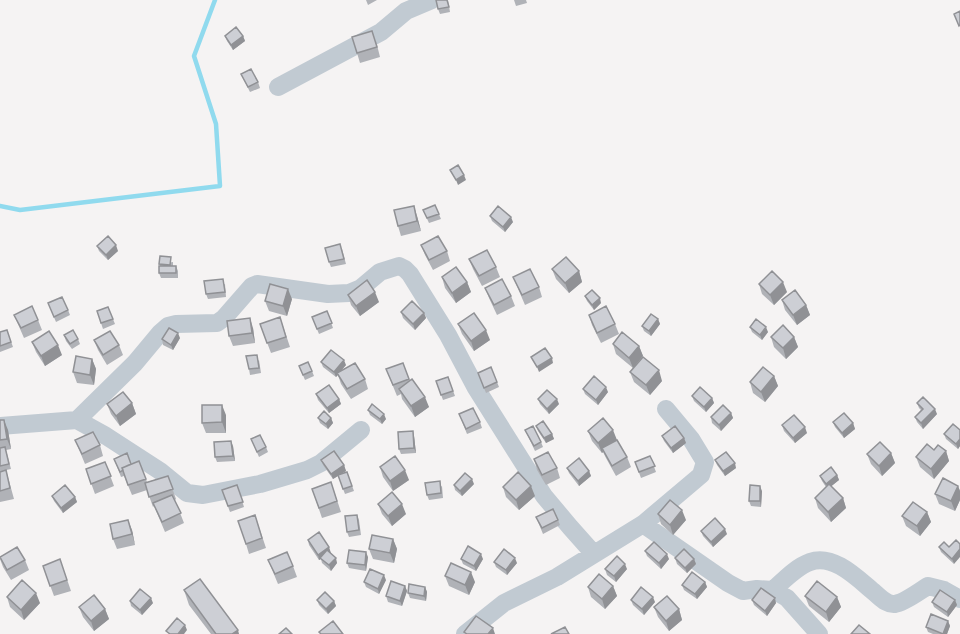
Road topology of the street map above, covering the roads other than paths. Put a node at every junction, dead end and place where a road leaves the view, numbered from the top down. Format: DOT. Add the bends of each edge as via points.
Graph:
graph roads {
  1 [pos="432,0"];
  2 [pos="278,87"];
  3 [pos="666,409"];
  4 [pos="77,420"];
  5 [pos="0,426"];
  6 [pos="361,430"];
  7 [pos="643,524"];
  8 [pos="594,554"];
  9 [pos="773,590"];
  10 [pos="960,599"];
  11 [pos="465,634"];
  12 [pos="819,634"];
  1 -- 2 [label="street" via="405,11 381,32"];
  3 -- 7 [label="street" via="705,462 701,475"];
  4 -- 5 [label="street"];
  4 -- 6 [label="street" via="160,471 187,493 203,495 307,470"];
  4 -- 8 [label="street" via="168,326 217,322 257,284 328,294 349,293 380,272 399,266 410,274 448,334 476,388 544,495"];
  7 -- 8 [label="street"];
  7 -- 9 [label="street" via="742,591"];
  8 -- 11 [label="street" via="504,603"];
  9 -- 10 [label="street" via="811,561 824,560 851,573 885,602 900,603 928,586"];
  9 -- 12 [label="street" via="787,598"];
}
